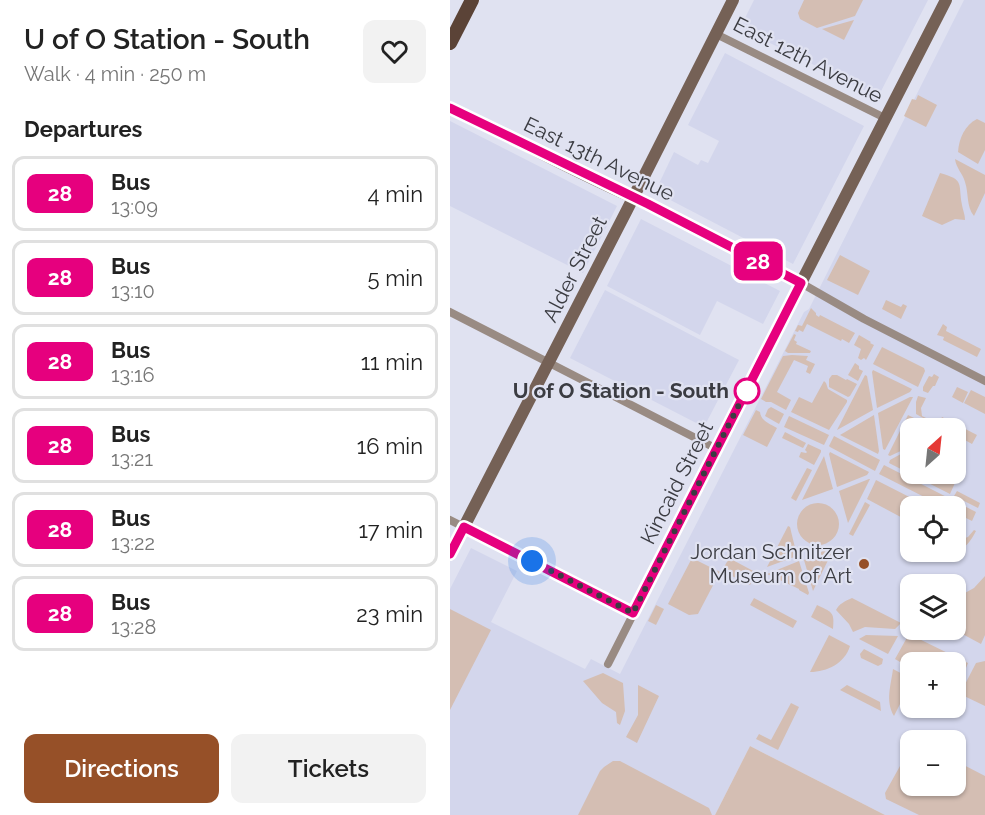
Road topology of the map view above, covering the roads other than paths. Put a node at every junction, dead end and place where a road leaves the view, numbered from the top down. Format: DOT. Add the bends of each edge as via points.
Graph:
graph roads {
  1 [pos="472,0"];
  2 [pos="733,0"];
  3 [pos="946,0"];
  4 [pos="716,34"];
  5 [pos="450,43"];
  6 [pos="450,108"];
  7 [pos="885,118"];
  8 [pos="633,198"];
  9 [pos="801,283"];
  10 [pos="450,312"];
  11 [pos="549,362"];
  12 [pos="985,381"];
  13 [pos="717,449"];
  14 [pos="450,520"];
  15 [pos="464,527"];
  16 [pos="450,555"];
  17 [pos="633,613"];
  18 [pos="608,664"];
  1 -- 5 [label="main road"];
  2 -- 4 [label="street, Alder Street"];
  3 -- 7 [label="street, Kincaid Street"];
  4 -- 7 [label="street, East 12th Avenue"];
  4 -- 8 [label="street, Alder Street"];
  6 -- 8 [label="street, East 13th Avenue"];
  7 -- 9 [label="street, Kincaid Street"];
  8 -- 9 [label="street, East 13th Avenue"];
  8 -- 11 [label="street, Alder Street"];
  9 -- 12 [label="street, East 13th Avenue"];
  9 -- 13 [label="street, Kincaid Street"];
  10 -- 11 [label="street"];
  11 -- 13 [label="street"];
  11 -- 15 [label="street, Alder Street"];
  13 -- 17 [label="street, Kincaid Street"];
  14 -- 15 [label="street"];
  15 -- 16 [label="street, Alder Street"];
  15 -- 17 [label="street"];
  17 -- 18 [label="street, Kincaid Street"];
}
